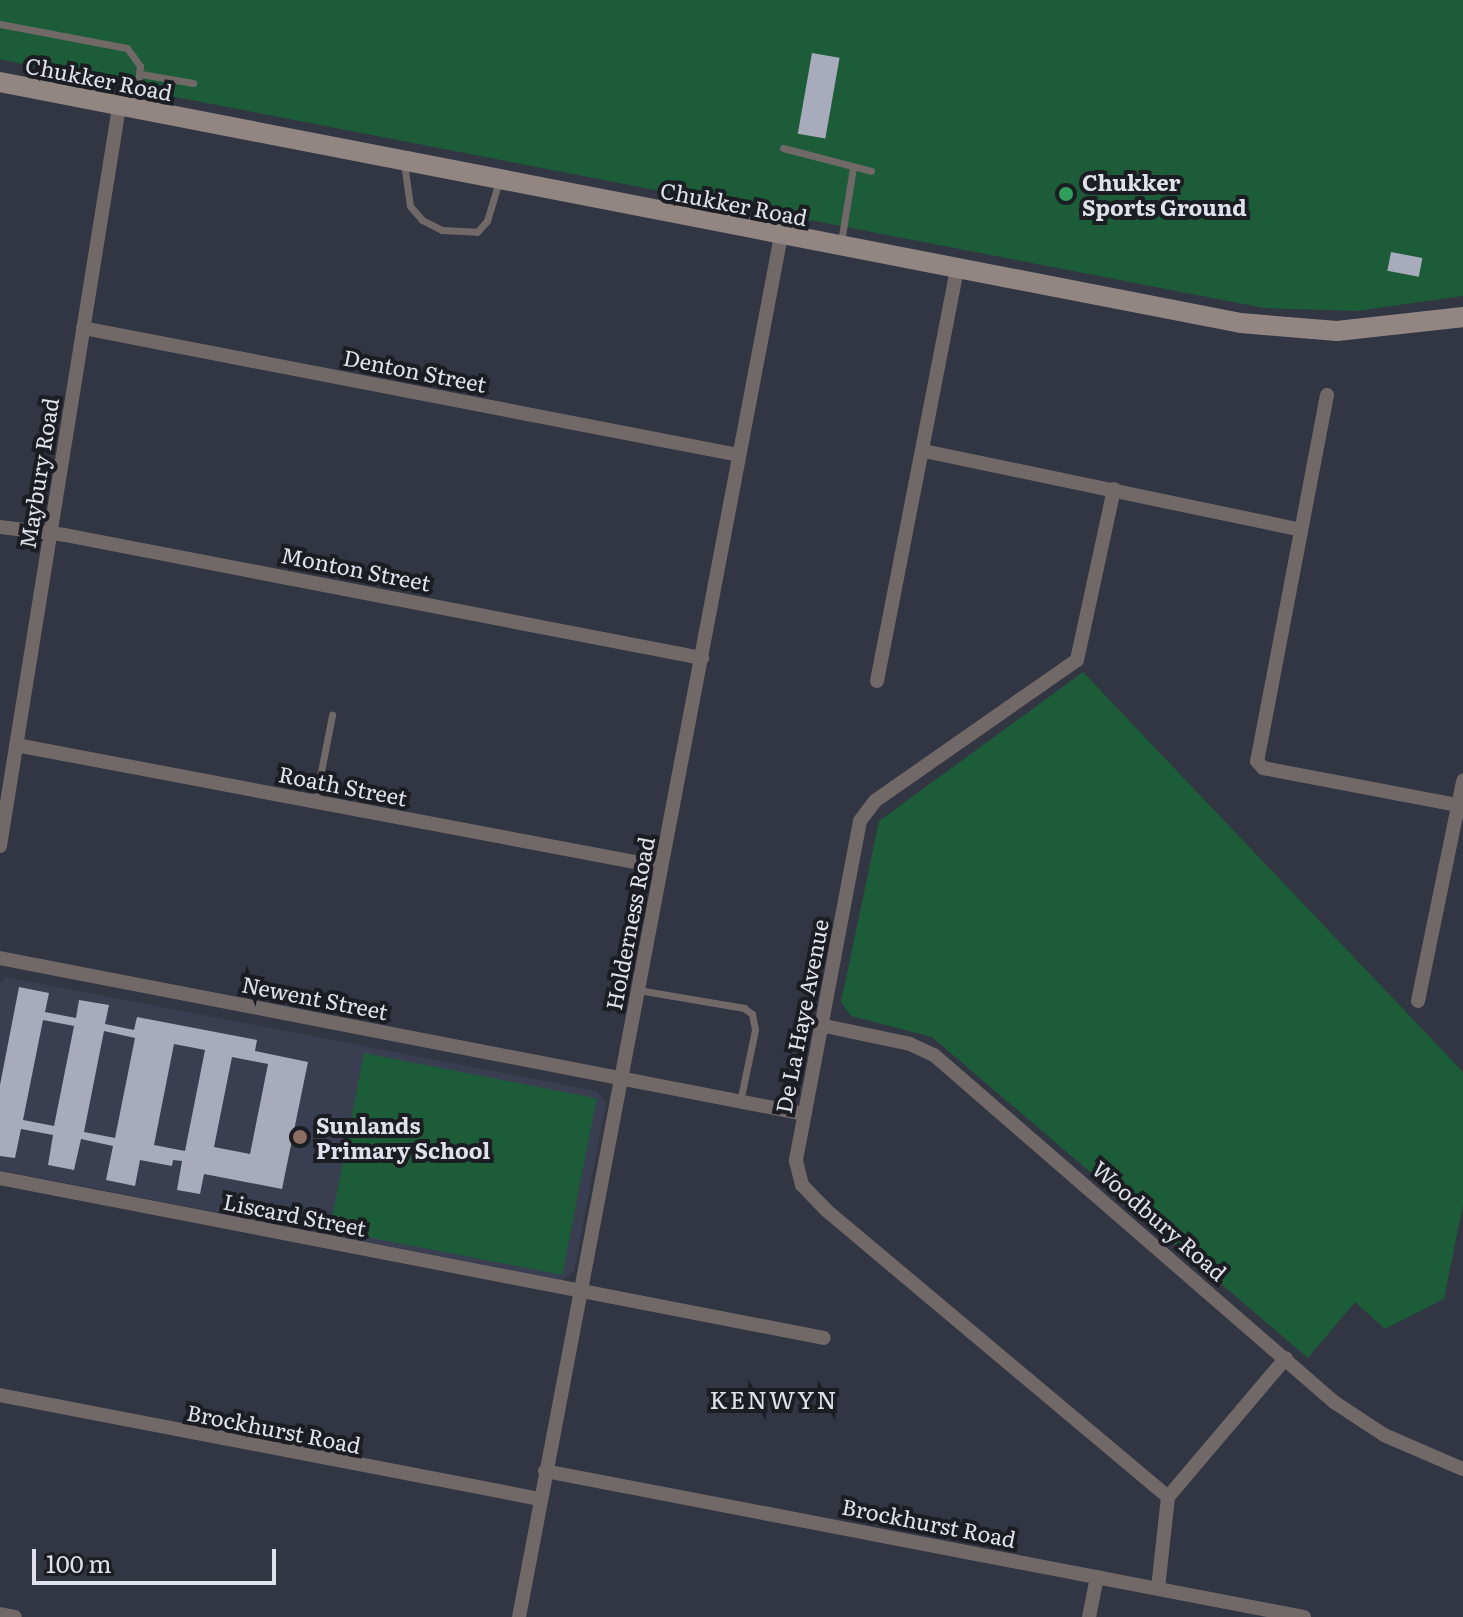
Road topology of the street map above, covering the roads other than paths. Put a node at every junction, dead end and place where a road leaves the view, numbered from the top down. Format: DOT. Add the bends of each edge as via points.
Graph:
graph roads {
  1 [pos="0,24"];
  2 [pos="141,74"];
  3 [pos="0,82"];
  4 [pos="193,83"];
  5 [pos="127,108"];
  6 [pos="783,148"];
  7 [pos="404,163"];
  8 [pos="853,168"];
  9 [pos="871,171"];
  10 [pos="499,181"];
  11 [pos="781,236"];
  12 [pos="840,248"];
  13 [pos="957,270"];
  14 [pos="1463,317"];
  15 [pos="83,328"];
  16 [pos="1327,395"];
  17 [pos="924,451"];
  18 [pos="739,455"];
  19 [pos="1114,489"];
  20 [pos="0,527"];
  21 [pos="1301,530"];
  22 [pos="50,534"];
  23 [pos="702,658"];
  24 [pos="877,681"];
  25 [pos="332,715"];
  26 [pos="16,745"];
  27 [pos="1463,781"];
  28 [pos="315,802"];
  29 [pos="1461,806"];
  30 [pos="0,846"];
  31 [pos="661,867"];
  32 [pos="0,958"];
  33 [pos="638,990"];
  34 [pos="1418,1001"];
  35 [pos="820,1025"];
  36 [pos="622,1079"];
  37 [pos="740,1102"];
  38 [pos="805,1114"];
  39 [pos="0,1178"];
  40 [pos="582,1293"];
  41 [pos="824,1338"];
  42 [pos="1286,1358"];
  43 [pos="0,1395"];
  44 [pos="1463,1469"];
  45 [pos="545,1471"];
  46 [pos="1168,1497"];
  47 [pos="540,1499"];
  48 [pos="1097,1577"];
  49 [pos="1158,1588"];
  50 [pos="1260,1613"];
  51 [pos="0,1614"];
  52 [pos="15,1617"];
  53 [pos="519,1617"];
  54 [pos="1089,1617"];
  55 [pos="1304,1617"];
  1 -- 2 [label="lane" via="121,45 137,60"];
  2 -- 4 [label="lane"];
  2 -- 5 [label="lane"];
  3 -- 5 [label="street, Chukker Road"];
  5 -- 7 [label="street, Chukker Road"];
  5 -- 15 [label="street, Maybury Road"];
  6 -- 8 [label="lane"];
  7 -- 10 [label="street, Chukker Road"];
  7 -- 10 [label="lane" via="410,206 442,230 477,232 487,221"];
  8 -- 9 [label="lane"];
  8 -- 12 [label="lane"];
  10 -- 11 [label="street, Chukker Road"];
  11 -- 12 [label="street, Chukker Road"];
  11 -- 18 [label="street, Holderness Road"];
  12 -- 13 [label="street, Chukker Road"];
  13 -- 14 [label="street, Chukker Road" via="1290,329 1375,329"];
  13 -- 17 [label="street"];
  15 -- 18 [label="street, Denton Street"];
  15 -- 22 [label="street, Maybury Road"];
  16 -- 21 [label="street"];
  17 -- 19 [label="street"];
  17 -- 24 [label="street"];
  18 -- 23 [label="street, Holderness Road"];
  19 -- 21 [label="street"];
  19 -- 35 [label="street, De La Haye Avenue" via="1077,660 863,814"];
  20 -- 22 [label="street, Monton Street"];
  21 -- 29 [label="street" via="1258,763"];
  22 -- 23 [label="street, Monton Street"];
  22 -- 26 [label="street, Maybury Road"];
  23 -- 31 [label="street, Holderness Road"];
  25 -- 28 [label="lane"];
  26 -- 28 [label="street, Roath Street"];
  26 -- 30 [label="street, Maybury Road"];
  27 -- 29 [label="street"];
  28 -- 31 [label="street, Roath Street"];
  29 -- 34 [label="street"];
  31 -- 33 [label="street, Holderness Road"];
  32 -- 36 [label="street, Newent Street"];
  33 -- 36 [label="street, Holderness Road"];
  33 -- 37 [label="lane" via="744,1008 752,1014 755,1030"];
  35 -- 38 [label="street, De La Haye Avenue"];
  35 -- 42 [label="street, Woodbury Road" via="910,1044 945,1063"];
  36 -- 37 [label="street, Newent Street"];
  36 -- 40 [label="street, Holderness Road"];
  37 -- 38 [label="street, Newent Street"];
  38 -- 46 [label="street, De La Haye Avenue" via="796,1161 802,1185 812,1196"];
  39 -- 40 [label="street, Liscard Street"];
  40 -- 41 [label="street, Liscard Street"];
  40 -- 45 [label="street, Holderness Road"];
  42 -- 44 [label="street, Woodbury Road" via="1334,1402 1384,1435"];
  42 -- 46 [label="street"];
  43 -- 47 [label="street, Brockhurst Road"];
  45 -- 47 [label="street, Holderness Road"];
  45 -- 48 [label="street, Brockhurst Road"];
  46 -- 49 [label="street"];
  47 -- 53 [label="street, Holderness Road"];
  48 -- 49 [label="street, Brockhurst Road"];
  48 -- 54 [label="street"];
  49 -- 50 [label="street, Brockhurst Road"];
  50 -- 55 [label="street, Brockhurst Road"];
  51 -- 52 [label="street"];
}
